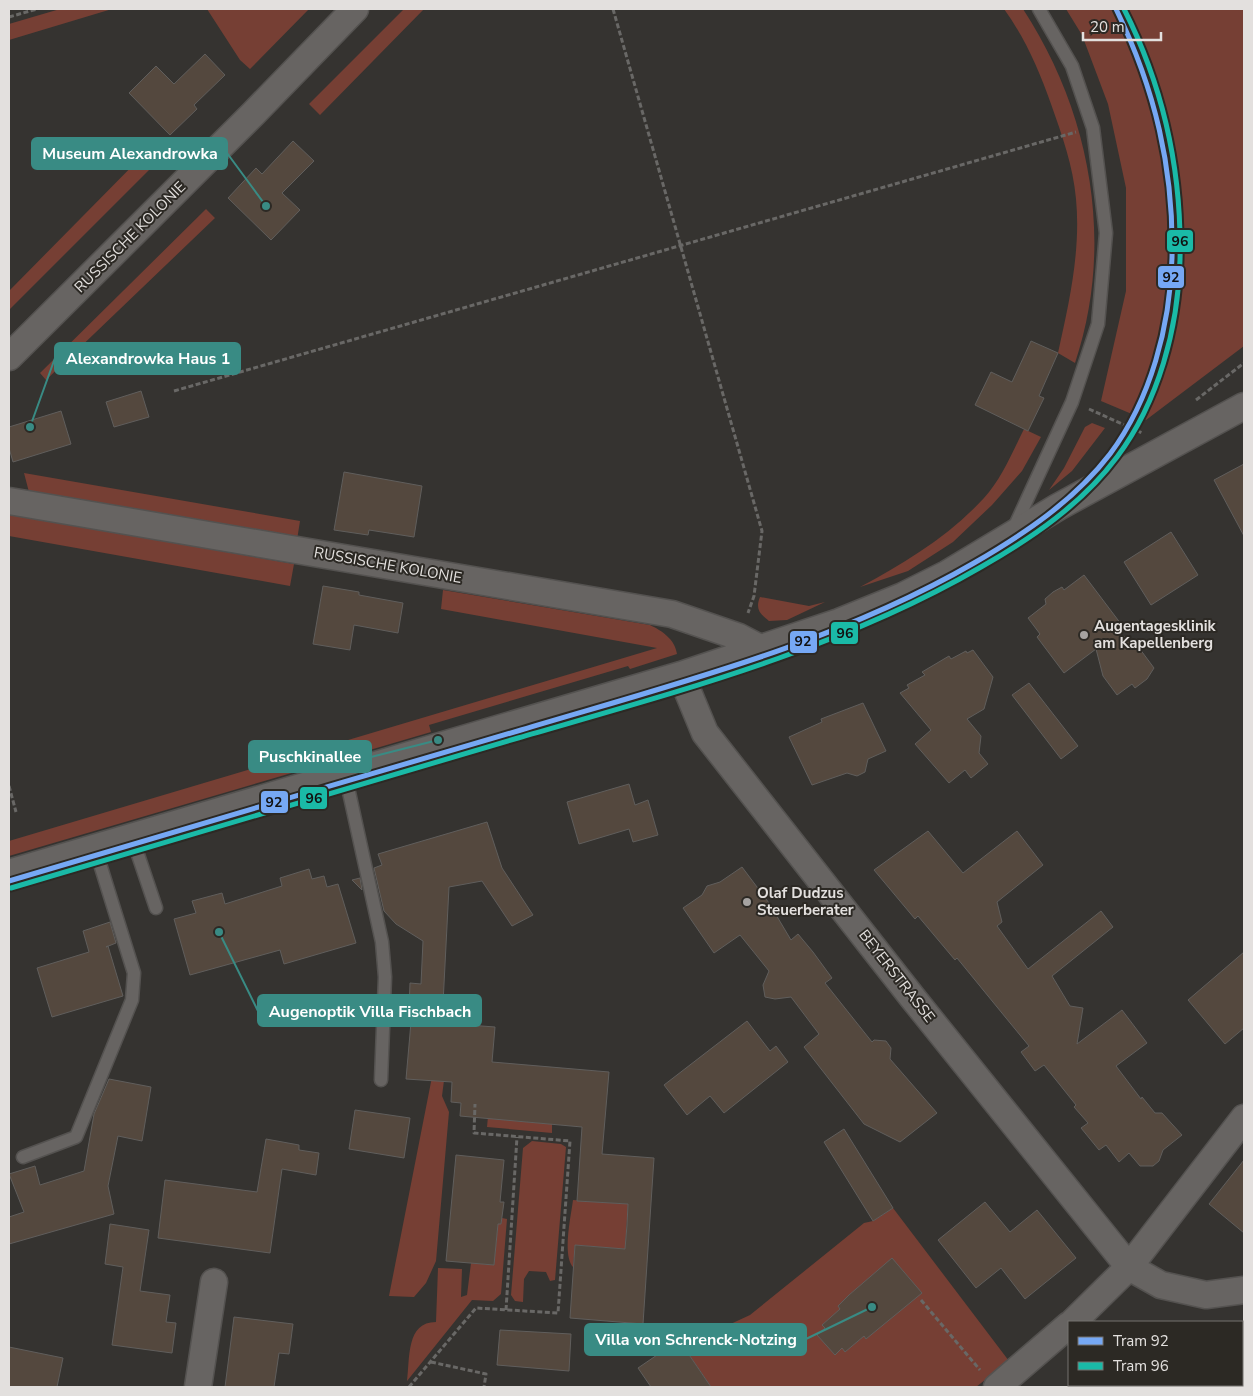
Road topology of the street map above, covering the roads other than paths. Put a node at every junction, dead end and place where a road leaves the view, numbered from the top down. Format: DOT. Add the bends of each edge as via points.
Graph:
graph roads {
  1 [pos="355,9"];
  2 [pos="1039,9"];
  3 [pos="9,357"];
  4 [pos="1244,406"];
  5 [pos="9,501"];
  6 [pos="1012,533"];
  7 [pos="750,643"];
  8 [pos="681,675"];
  9 [pos="345,774"];
  10 [pos="132,837"];
  11 [pos="95,848"];
  12 [pos="9,873"];
  13 [pos="156,908"];
  14 [pos="381,1080"];
  15 [pos="1244,1118"];
  16 [pos="23,1156"];
  17 [pos="1129,1267"];
  18 [pos="214,1282"];
  19 [pos="1244,1290"];
  20 [pos="1073,1321"];
  21 [pos="1068,1326"];
  22 [pos="989,1379"];
  23 [pos="198,1387"];
  1 -- 3 [label="street, RUSSISCHE KOLONIE"];
  2 -- 6 [label="lane" via="1072,66 1093,128 1106,232 1098,324 1072,402"];
  4 -- 6 [label="street"];
  5 -- 7 [label="street, RUSSISCHE KOLONIE" via="672,614"];
  6 -- 7 [label="street" via="947,574 903,596 839,622"];
  7 -- 8 [label="street"];
  8 -- 9 [label="street"];
  8 -- 17 [label="street, BEYERSTRASSE" via="705,732"];
  9 -- 10 [label="street"];
  9 -- 14 [label="lane" via="382,942 385,977"];
  10 -- 11 [label="street"];
  10 -- 13 [label="lane"];
  11 -- 12 [label="street"];
  11 -- 16 [label="lane" via="134,973 132,1000 76,1137"];
  15 -- 17 [label="street"];
  17 -- 19 [label="street" via="1161,1285 1206,1295"];
  17 -- 20 [label="street"];
  18 -- 23 [label="street"];
  21 -- 22 [label="street"];
}
